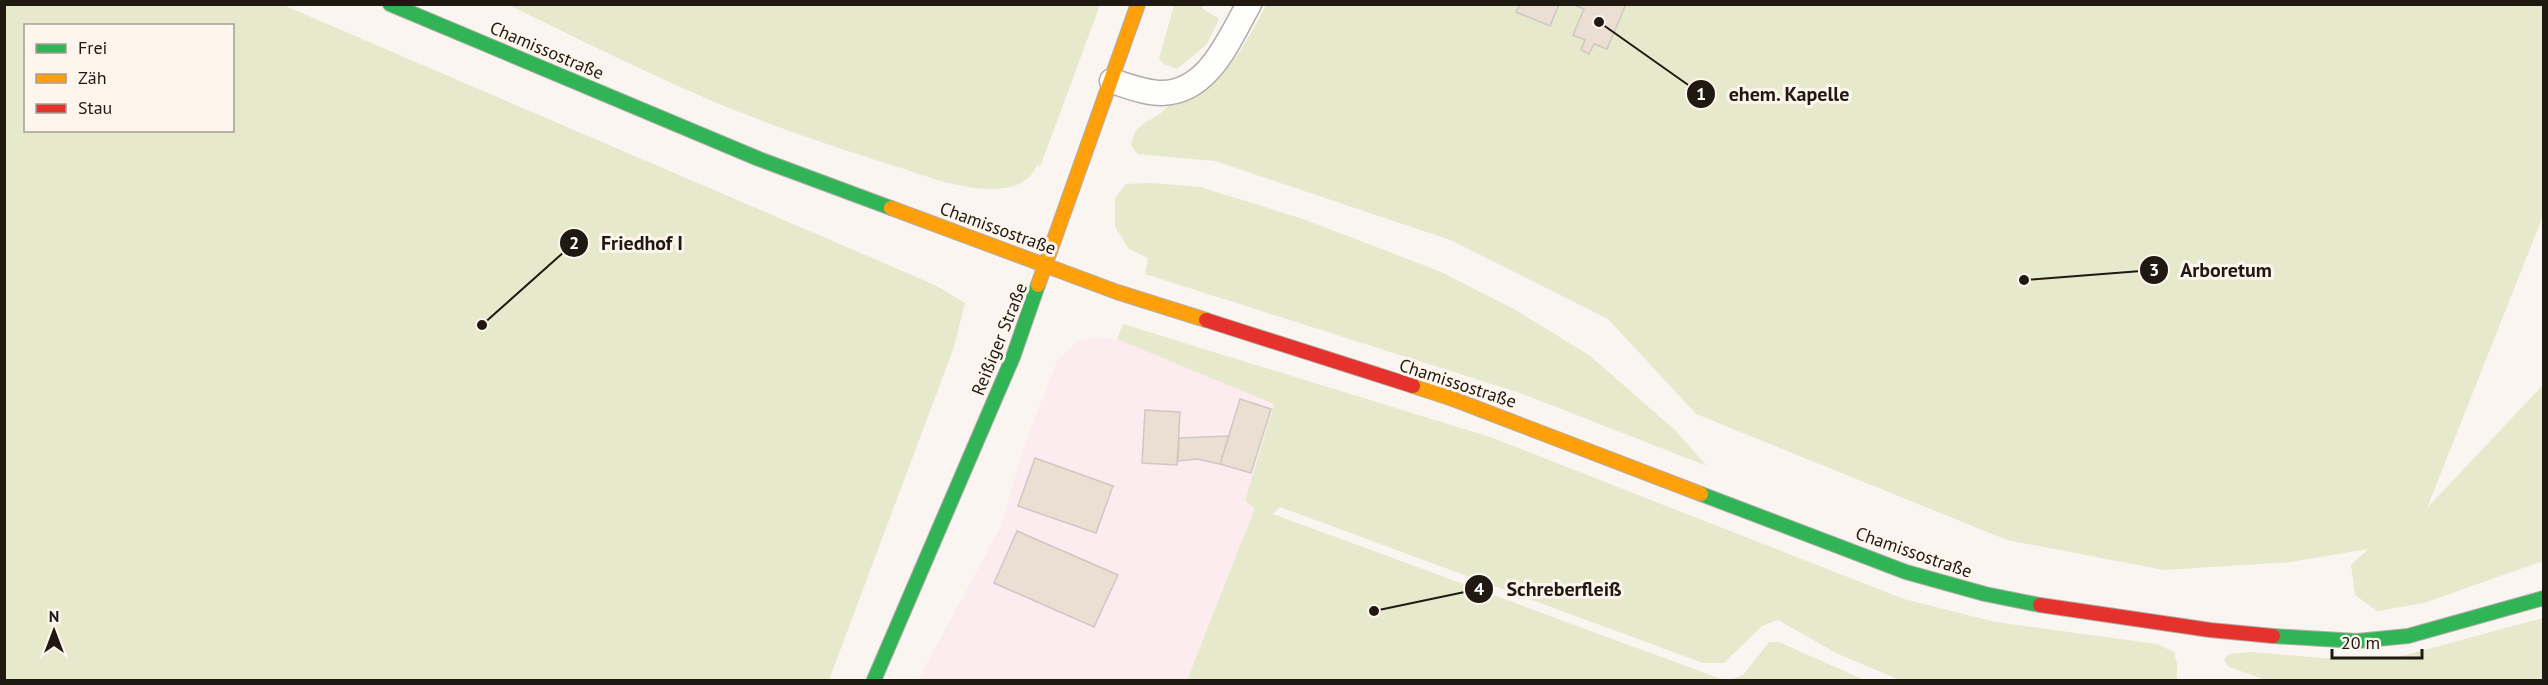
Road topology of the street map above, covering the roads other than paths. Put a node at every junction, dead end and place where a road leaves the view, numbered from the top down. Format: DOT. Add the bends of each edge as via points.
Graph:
graph roads {
  1 [pos="390,4"];
  2 [pos="1138,4"];
  3 [pos="1249,4"];
  4 [pos="1112,81"];
  5 [pos="1047,265"];
  6 [pos="2544,598"];
  7 [pos="874,681"];
  1 -- 5 [label="street, Chamissostraße" via="759,159"];
  2 -- 4 [label="street, Reißiger Straße"];
  3 -- 4 [label="street" via="1219,56 1198,81 1180,91 1161,93"];
  4 -- 5 [label="street, Reißiger Straße"];
  5 -- 6 [label="street, Chamissostraße" via="1143,301 1453,399 1906,572 1984,594 2179,626 2357,641 2408,636"];
  5 -- 7 [label="street, Reißiger Straße" via="1013,357"];
}
